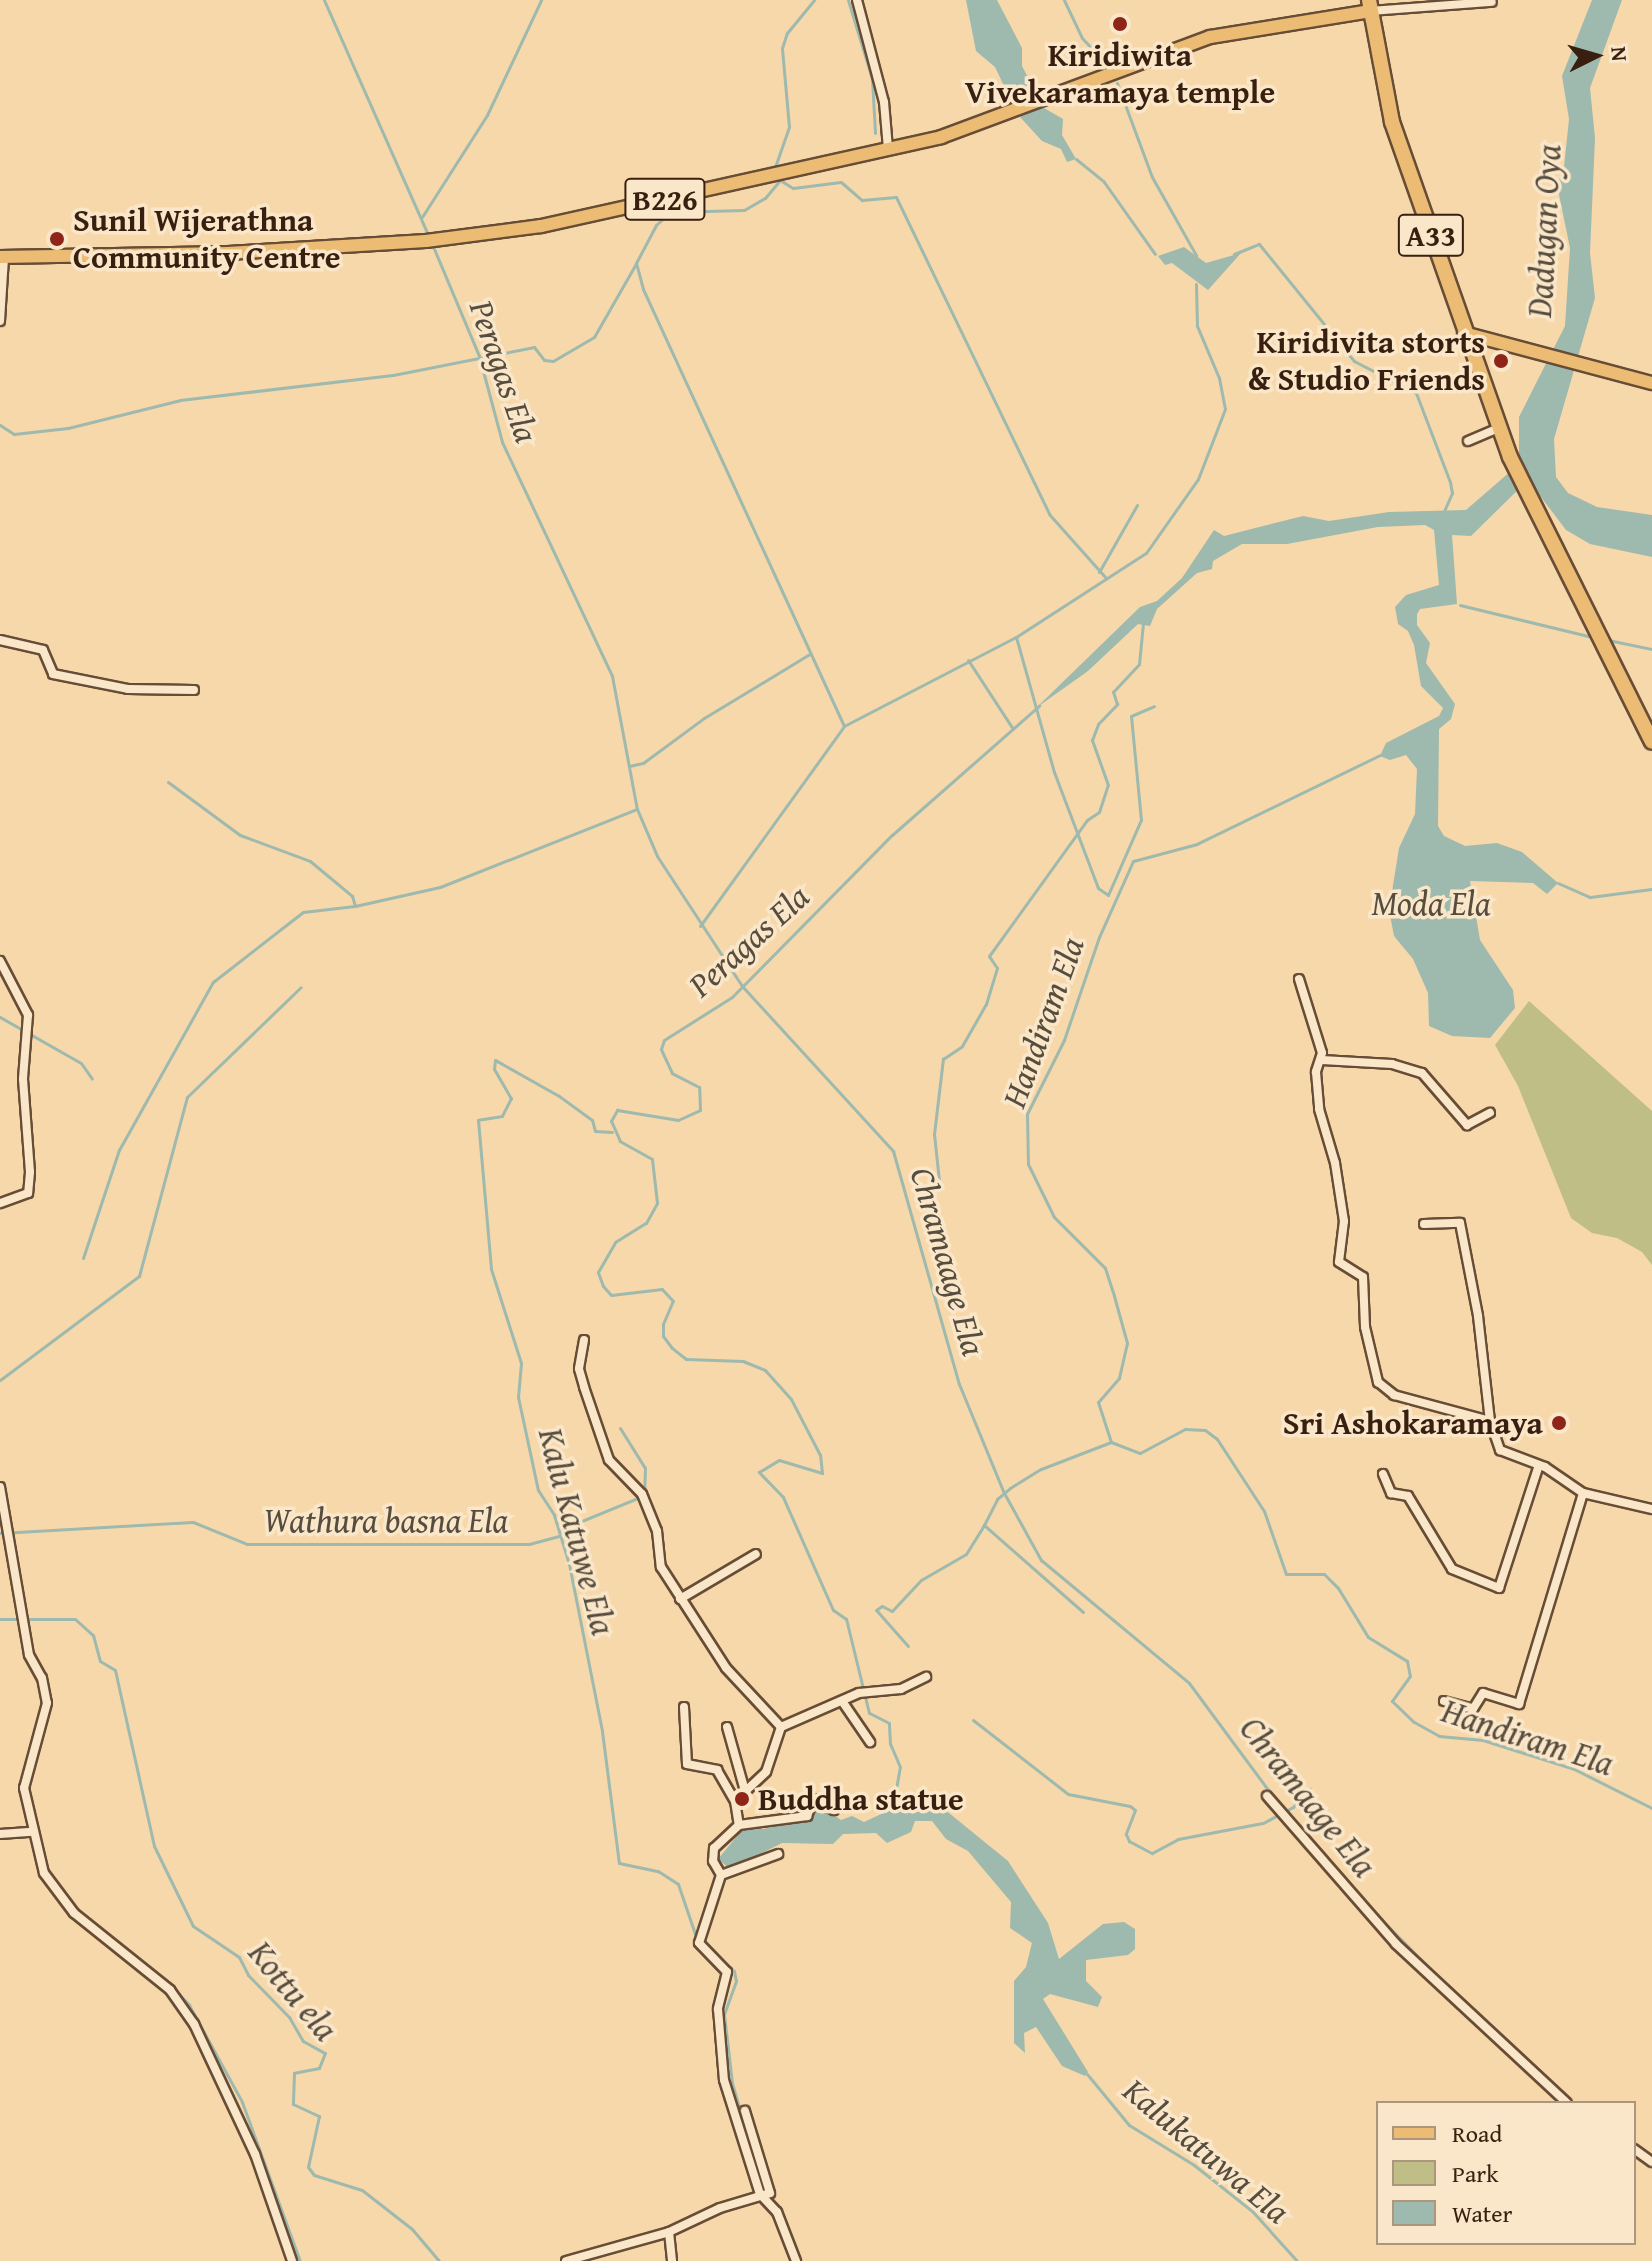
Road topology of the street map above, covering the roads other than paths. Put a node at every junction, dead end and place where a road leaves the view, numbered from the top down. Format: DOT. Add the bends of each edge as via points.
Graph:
graph roads {
  1 [pos="857,0"];
  2 [pos="1492,2"];
  3 [pos="1370,6"];
  4 [pos="888,149"];
  5 [pos="2,257"];
  6 [pos="0,321"];
  7 [pos="1464,333"];
  8 [pos="1652,383"];
  9 [pos="1499,428"];
  10 [pos="1468,441"];
  11 [pos="0,640"];
  12 [pos="194,690"];
  13 [pos="1652,742"];
  14 [pos="0,961"];
  15 [pos="1299,979"];
  16 [pos="1322,1060"];
  17 [pos="1490,1113"];
  18 [pos="0,1203"];
  19 [pos="1424,1224"];
  20 [pos="584,1340"];
  21 [pos="1490,1421"];
  22 [pos="1539,1465"];
  23 [pos="1383,1474"];
  24 [pos="0,1487"];
  25 [pos="1583,1493"];
  26 [pos="1652,1509"];
  27 [pos="756,1554"];
  28 [pos="680,1599"];
  29 [pos="926,1677"];
  30 [pos="842,1701"];
  31 [pos="1444,1701"];
  32 [pos="684,1707"];
  33 [pos="727,1727"];
  34 [pos="781,1727"];
  35 [pos="870,1742"];
  36 [pos="745,1791"];
  37 [pos="1267,1796"];
  38 [pos="735,1801"];
  39 [pos="834,1810"];
  40 [pos="739,1825"];
  41 [pos="32,1832"];
  42 [pos="0,1834"];
  43 [pos="778,1854"];
  44 [pos="721,1875"];
  45 [pos="1565,2101"];
  46 [pos="745,2111"];
  47 [pos="764,2195"];
  48 [pos="669,2232"];
  49 [pos="289,2260"];
  50 [pos="566,2261"];
  51 [pos="672,2261"];
  52 [pos="796,2261"];
  1 -- 4 [label="street" via="884,102"];
  2 -- 3 [label="street"];
  3 -- 4 [label="main road, B226" via="1210,37 1016,111"];
  3 -- 7 [label="highway, A33" via="1385,97"];
  4 -- 5 [label="main road, B226" via="601,214 441,240 228,253"];
  5 -- 6 [label="street"];
  7 -- 8 [label="main road"];
  7 -- 9 [label="highway, A33"];
  9 -- 10 [label="street"];
  9 -- 13 [label="highway, A33"];
  11 -- 12 [label="street" via="43,650 53,674 128,689"];
  14 -- 18 [label="street" via="23,1001 28,1034 23,1079 30,1172 28,1193"];
  15 -- 16 [label="street"];
  16 -- 17 [label="street" via="1392,1064 1422,1073 1467,1125"];
  16 -- 21 [label="street" via="1316,1072 1319,1109 1344,1221 1339,1262 1363,1277 1369,1347 1383,1389"];
  19 -- 21 [label="street" via="1460,1223"];
  20 -- 28 [label="street" via="579,1369 609,1460 641,1495 657,1531 661,1567"];
  21 -- 22 [label="street" via="1494,1446"];
  22 -- 23 [label="street" via="1499,1588 1452,1569 1408,1496 1391,1493"];
  22 -- 25 [label="street"];
  24 -- 41 [label="street" via="23,1628 47,1703 26,1777"];
  25 -- 26 [label="street"];
  25 -- 31 [label="street" via="1519,1704 1483,1693 1473,1709"];
  27 -- 28 [label="street"];
  28 -- 34 [label="street" via="726,1668"];
  29 -- 30 [label="street" via="901,1689 862,1692"];
  30 -- 34 [label="street"];
  30 -- 35 [label="street"];
  32 -- 38 [label="street" via="687,1764 717,1770"];
  33 -- 36 [label="street"];
  34 -- 36 [label="street" via="766,1772"];
  36 -- 38 [label="street"];
  37 -- 45 [label="street" via="1396,1944"];
  38 -- 40 [label="street"];
  39 -- 40 [label="street" via="814,1799 807,1816"];
  40 -- 44 [label="street" via="714,1848 713,1861"];
  41 -- 42 [label="street"];
  41 -- 49 [label="street" via="55,1893 120,1954 170,1990 194,2024 255,2154"];
  43 -- 44 [label="street"];
  44 -- 47 [label="street" via="699,1943 727,1972 718,2009 724,2080"];
  46 -- 47 [label="street" via="769,2187 770,2193"];
  47 -- 48 [label="street"];
  47 -- 52 [label="street" via="777,2212"];
  48 -- 50 [label="street"];
  48 -- 51 [label="street"];
}
